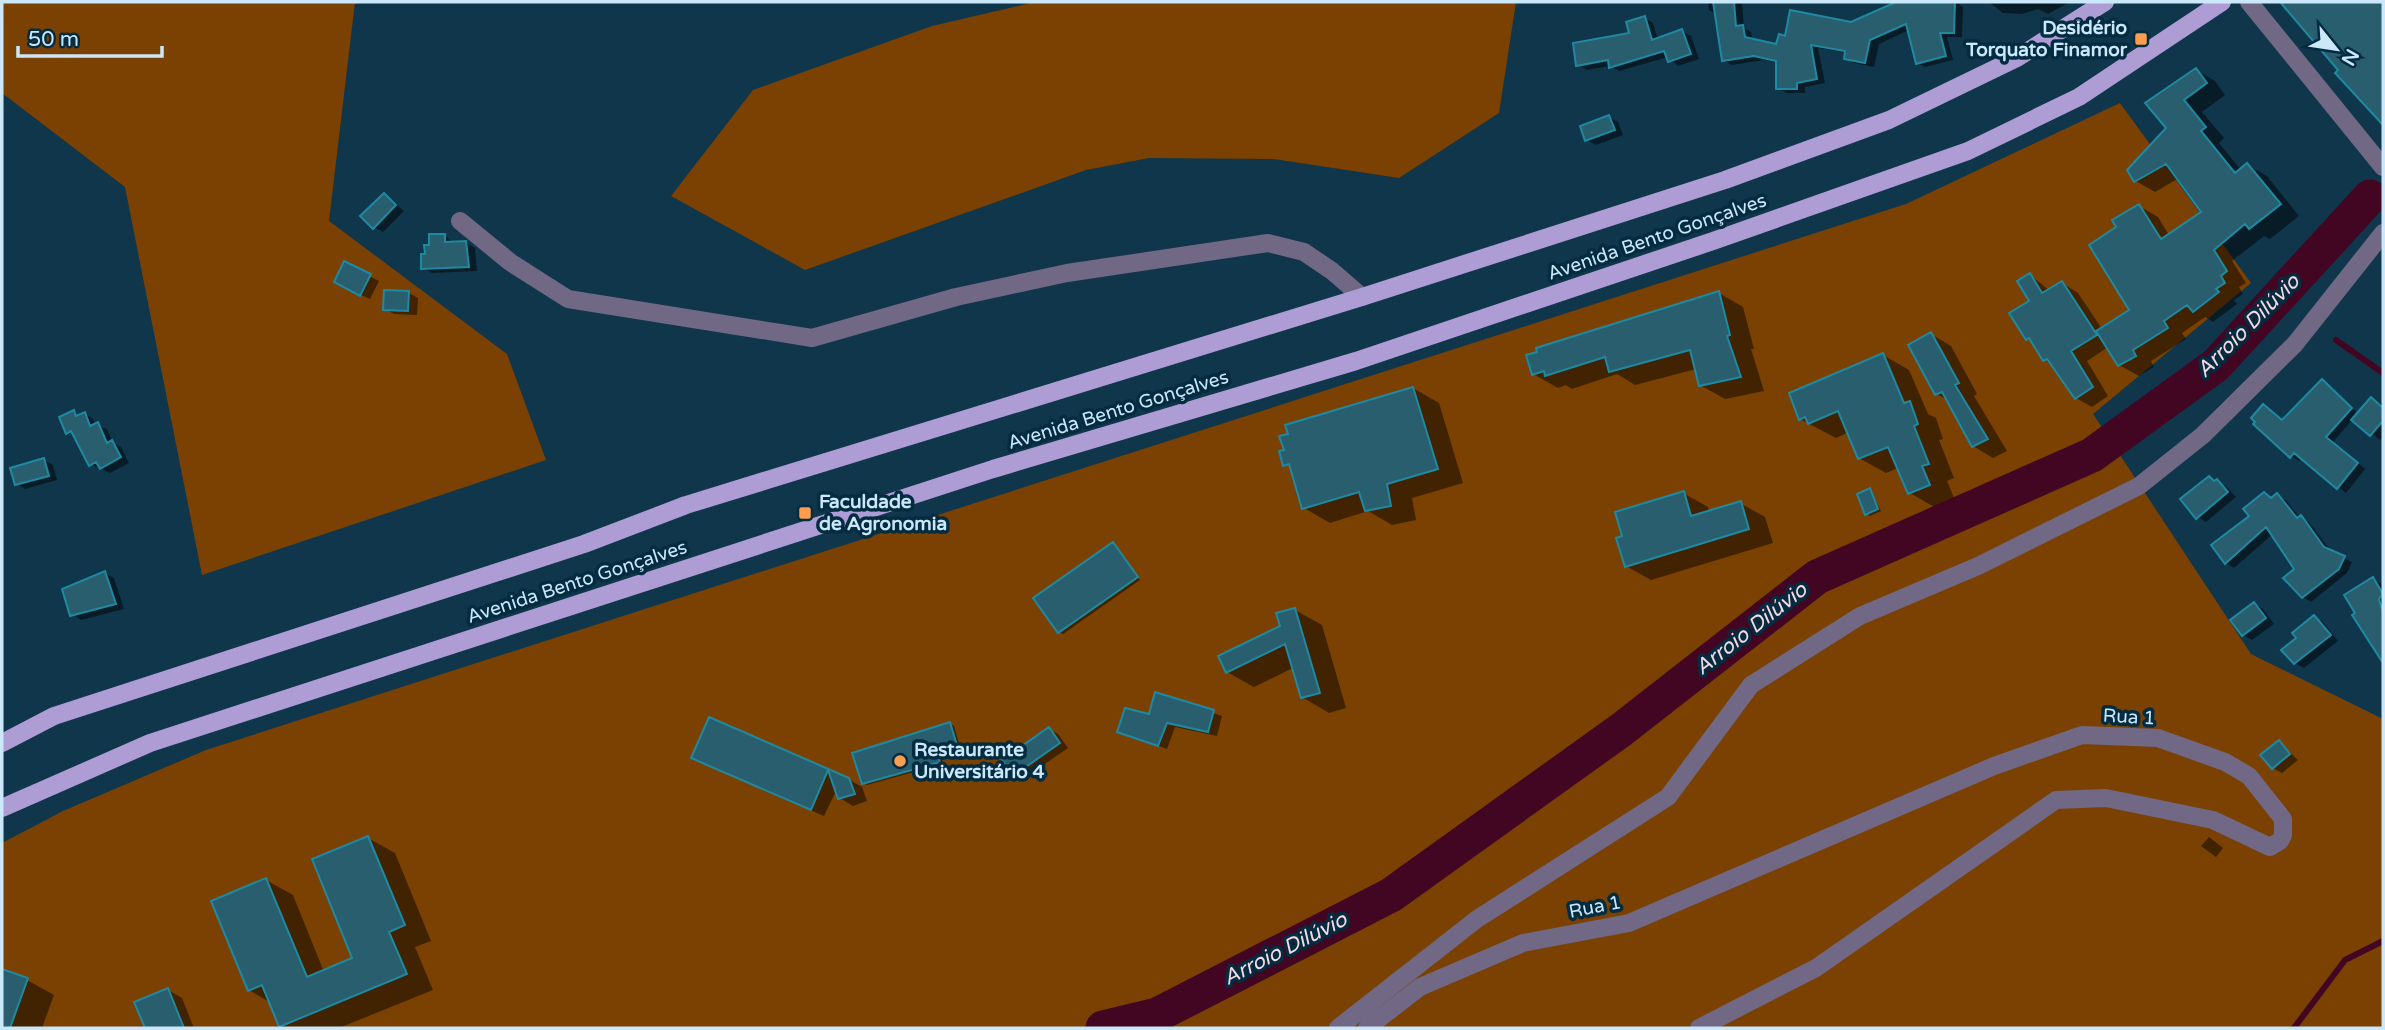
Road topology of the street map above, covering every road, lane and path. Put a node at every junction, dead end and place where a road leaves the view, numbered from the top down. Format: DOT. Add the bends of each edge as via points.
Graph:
graph roads {
  1 [pos="2105,2"];
  2 [pos="2222,2"];
  3 [pos="2249,2"];
  4 [pos="2383,166"];
  5 [pos="460,221"];
  6 [pos="2383,233"];
  7 [pos="1362,297"];
  8 [pos="2,743"];
  9 [pos="2,808"];
  10 [pos="1338,1028"];
  11 [pos="1367,1028"];
  12 [pos="1699,1028"];
  1 -- 7 [label="main road, Avenida Bento Gonçalves" via="2017,58 1889,120 1725,180"];
  2 -- 9 [label="main road, Avenida Bento Gonçalves" via="2079,97 1968,151 1356,360 993,469 150,743"];
  3 -- 4 [label="street"];
  5 -- 7 [label="street" via="510,262 568,299 812,338 956,297 1067,273 1268,243 1304,252"];
  6 -- 10 [label="street" via="2295,344 2203,435 2139,486 1978,566 1860,616 1751,685 1668,797 1477,919"];
  7 -- 8 [label="main road, Avenida Bento Gonçalves" via="686,505 584,544 54,716"];
  11 -- 12 [label="street, Rua 1" via="1420,987 1523,943 1629,923 1994,766 2082,735 2158,738 2225,762 2249,776 2283,819 2283,835 2270,847 2213,820 2106,798 2056,800 1816,968"];
}
